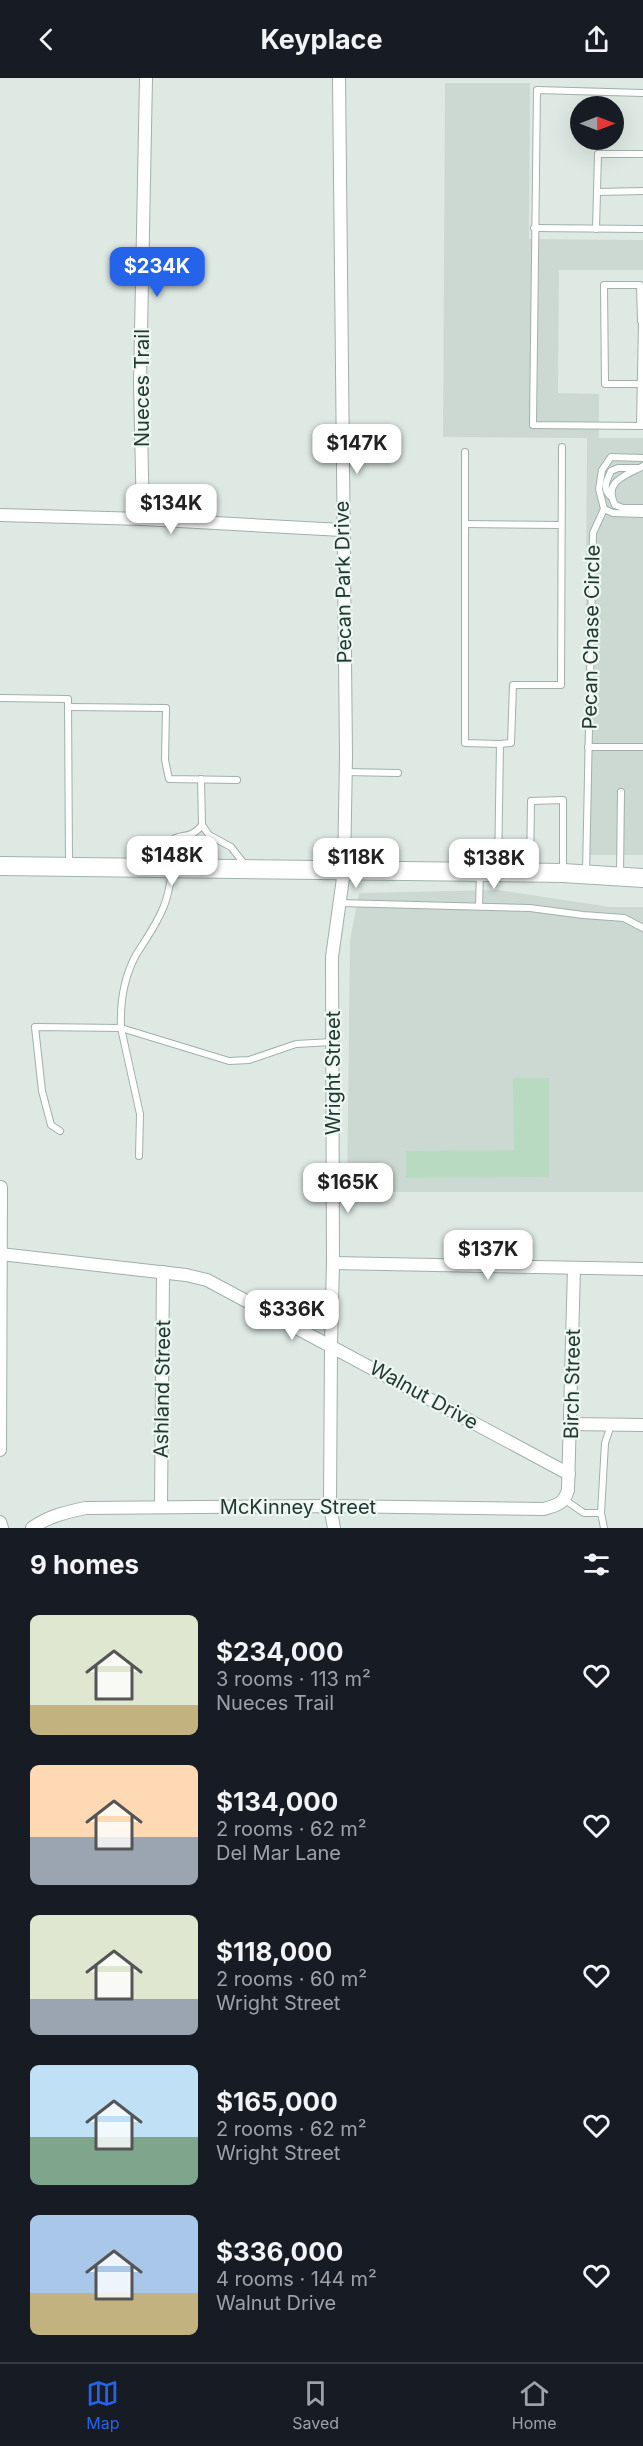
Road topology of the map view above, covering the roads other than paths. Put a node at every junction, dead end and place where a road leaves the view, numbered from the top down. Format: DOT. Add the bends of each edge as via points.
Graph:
graph roads {
  1 [pos="146,78"];
  2 [pos="339,78"];
  3 [pos="643,93"];
  4 [pos="643,154"];
  5 [pos="643,191"];
  6 [pos="597,192"];
  7 [pos="534,228"];
  8 [pos="596,229"];
  9 [pos="643,229"];
  10 [pos="642,321"];
  11 [pos="640,384"];
  12 [pos="642,426"];
  13 [pos="562,447"];
  14 [pos="465,452"];
  15 [pos="643,458"];
  16 [pos="641,467"];
  17 [pos="610,496"];
  18 [pos="643,508"];
  19 [pos="604,509"];
  20 [pos="643,514"];
  21 [pos="0,515"];
  22 [pos="144,519"];
  23 [pos="465,524"];
  24 [pos="561,525"];
  25 [pos="342,530"];
  26 [pos="0,698"];
  27 [pos="68,707"];
  28 [pos="500,744"];
  29 [pos="588,747"];
  30 [pos="643,747"];
  31 [pos="346,772"];
  32 [pos="398,773"];
  33 [pos="201,779"];
  34 [pos="237,780"];
  35 [pos="621,792"];
  36 [pos="202,825"];
  37 [pos="0,866"];
  38 [pos="69,867"];
  39 [pos="166,868"];
  40 [pos="249,869"];
  41 [pos="344,871"];
  42 [pos="489,872"];
  43 [pos="530,873"];
  44 [pos="563,873"];
  45 [pos="586,873"];
  46 [pos="620,877"];
  47 [pos="643,878"];
  48 [pos="339,903"];
  49 [pos="479,906"];
  50 [pos="643,928"];
  51 [pos="121,1028"];
  52 [pos="332,1042"];
  53 [pos="60,1131"];
  54 [pos="139,1156"];
  55 [pos="1,1187"];
  56 [pos="0,1254"];
  57 [pos="333,1263"];
  58 [pos="574,1268"];
  59 [pos="643,1269"];
  60 [pos="164,1272"];
  61 [pos="331,1345"];
  62 [pos="571,1424"];
  63 [pos="611,1424"];
  64 [pos="643,1425"];
  65 [pos="0,1450"];
  66 [pos="569,1474"];
  67 [pos="566,1500"];
  68 [pos="161,1506"];
  69 [pos="330,1506"];
  70 [pos="601,1513"];
  71 [pos="0,1522"];
  72 [pos="2,1528"];
  73 [pos="32,1528"];
  74 [pos="334,1528"];
  75 [pos="603,1528"];
  1 -- 22 [label="street, Nueces Trail" via="140,383"];
  2 -- 25 [label="street, Pecan Park Drive"];
  3 -- 7 [label="lane" via="537,90"];
  4 -- 6 [label="lane" via="598,153"];
  5 -- 6 [label="lane"];
  6 -- 8 [label="lane"];
  7 -- 8 [label="lane"];
  7 -- 12 [label="lane" via="533,425"];
  8 -- 9 [label="lane"];
  10 -- 11 [label="lane"];
  10 -- 11 [label="lane" via="640,285 604,285 605,384"];
  11 -- 12 [label="lane"];
  13 -- 24 [label="lane, Pecan Chase Circle"];
  14 -- 23 [label="lane"];
  15 -- 19 [label="lane, Pecan Chase Circle" via="611,457 602,470 599,489"];
  16 -- 17 [label="lane" via="615,482"];
  16 -- 17 [label="lane" via="611,471 605,486"];
  17 -- 18 [label="lane" via="615,505 623,508"];
  19 -- 20 [label="lane"];
  19 -- 29 [label="lane, Pecan Chase Circle" via="593,533"];
  21 -- 22 [label="street"];
  22 -- 25 [label="street"];
  23 -- 24 [label="lane, Pecan Chase Circle"];
  23 -- 28 [label="lane" via="465,744"];
  24 -- 28 [label="lane, Pecan Chase Circle" via="561,685 513,685 511,743"];
  25 -- 31 [label="street, Pecan Park Drive"];
  26 -- 27 [label="lane" via="68,699"];
  27 -- 33 [label="lane" via="166,708 165,760 169,779"];
  27 -- 38 [label="lane"];
  28 -- 42 [label="lane, Pecan Chase Circle"];
  29 -- 30 [label="lane, Pecan Chase Circle"];
  29 -- 45 [label="lane, Pecan Chase Circle"];
  31 -- 32 [label="lane"];
  31 -- 41 [label="street, Pecan Park Drive"];
  33 -- 34 [label="lane"];
  33 -- 36 [label="lane"];
  35 -- 46 [label="lane"];
  36 -- 39 [label="lane" via="190,836 170,842"];
  36 -- 40 [label="lane" via="209,835 231,847"];
  37 -- 38 [label="main road"];
  38 -- 39 [label="main road"];
  39 -- 40 [label="main road"];
  39 -- 51 [label="lane" via="165,904 135,957 120,1005"];
  40 -- 41 [label="main road"];
  41 -- 42 [label="main road"];
  41 -- 48 [label="street, Wright Street"];
  42 -- 43 [label="main road"];
  42 -- 49 [label="lane, Pecan Chase Circle"];
  43 -- 44 [label="main road"];
  43 -- 44 [label="lane" via="531,801 564,800"];
  44 -- 45 [label="main road"];
  45 -- 46 [label="main road"];
  46 -- 47 [label="main road"];
  48 -- 49 [label="lane"];
  48 -- 52 [label="street, Wright Street" via="332,957"];
  49 -- 50 [label="lane" via="624,918"];
  51 -- 52 [label="lane" via="229,1061 249,1060 296,1044"];
  51 -- 53 [label="lane" via="35,1027 42,1091 51,1125"];
  51 -- 54 [label="lane" via="140,1114"];
  52 -- 57 [label="street, Wright Street"];
  55 -- 56 [label="street"];
  56 -- 60 [label="street, Walnut Drive"];
  56 -- 65 [label="street"];
  57 -- 58 [label="street"];
  57 -- 61 [label="street, Wright Street"];
  58 -- 59 [label="street"];
  58 -- 62 [label="street, Birch Street"];
  60 -- 61 [label="street, Walnut Drive" via="207,1280"];
  60 -- 68 [label="street, Ashland Street"];
  61 -- 66 [label="street, Walnut Drive"];
  61 -- 69 [label="street, Wright Street"];
  62 -- 63 [label="street"];
  62 -- 66 [label="street, Birch Street"];
  63 -- 64 [label="street"];
  63 -- 70 [label="lane" via="605,1443"];
  66 -- 67 [label="street, Birch Street"];
  67 -- 69 [label="street, McKinney Street" via="544,1509"];
  67 -- 70 [label="lane" via="584,1513"];
  68 -- 69 [label="street, McKinney Street"];
  68 -- 73 [label="street, McKinney Street" via="86,1508 61,1513"];
  69 -- 74 [label="street, Wright Street"];
  70 -- 75 [label="lane"];
  71 -- 72 [label="street"];
}
